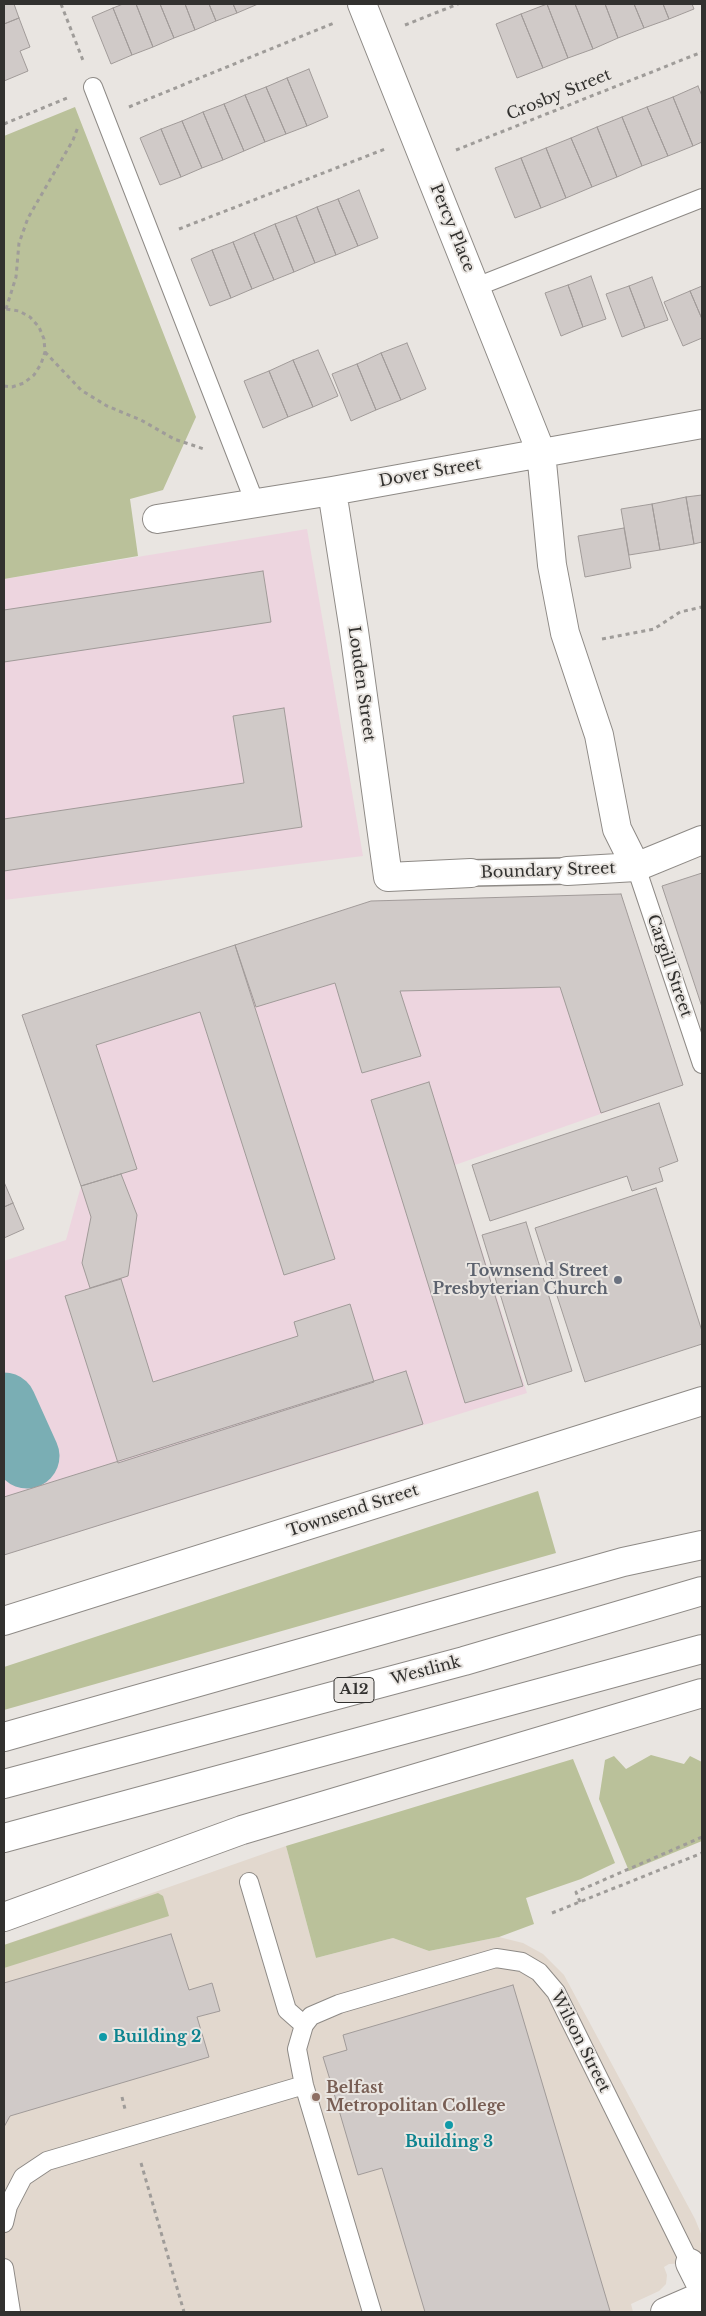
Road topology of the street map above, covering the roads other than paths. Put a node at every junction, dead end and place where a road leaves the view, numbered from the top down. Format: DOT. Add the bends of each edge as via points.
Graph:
graph roads {
  1 [pos="363,7"];
  2 [pos="93,87"];
  3 [pos="702,198"];
  4 [pos="476,287"];
  5 [pos="702,424"];
  6 [pos="541,452"];
  7 [pos="332,491"];
  8 [pos="255,503"];
  9 [pos="157,519"];
  10 [pos="702,840"];
  11 [pos="636,867"];
  12 [pos="567,871"];
  13 [pos="471,873"];
  14 [pos="388,877"];
  15 [pos="702,1064"];
  16 [pos="702,1401"];
  17 [pos="702,1545"];
  18 [pos="702,1591"];
  19 [pos="4,1621"];
  20 [pos="702,1648"];
  21 [pos="702,1693"];
  22 [pos="4,1737"];
  23 [pos="4,1784"];
  24 [pos="4,1838"];
  25 [pos="249,1882"];
  26 [pos="4,1917"];
  27 [pos="304,2025"];
  28 [pos="304,2085"];
  29 [pos="4,2222"];
  30 [pos="690,2263"];
  31 [pos="4,2268"];
  32 [pos="702,2287"];
  33 [pos="702,2296"];
  34 [pos="11,2312"];
  35 [pos="372,2312"];
  36 [pos="665,2312"];
  1 -- 4 [label="main road, Percy Place"];
  2 -- 8 [label="lane"];
  3 -- 4 [label="lane"];
  4 -- 6 [label="main road, Percy Place"];
  5 -- 6 [label="main road, Dover Street"];
  6 -- 7 [label="main road, Dover Street"];
  6 -- 11 [label="main road, Percy Place" via="552,565 570,646 599,735 617,829"];
  7 -- 8 [label="main road, Dover Street"];
  7 -- 14 [label="main road, Louden Street"];
  8 -- 9 [label="main road, Dover Street"];
  10 -- 11 [label="main road, Boundary Street"];
  11 -- 12 [label="main road, Boundary Street"];
  11 -- 15 [label="lane, Cargill Street"];
  12 -- 13 [label="street, Boundary Street"];
  13 -- 14 [label="main road, Boundary Street"];
  16 -- 19 [label="main road, Townsend Street"];
  17 -- 22 [label="main road" via="622,1562"];
  18 -- 23 [label="main road, Westlink / A12" via="464,1661"];
  20 -- 24 [label="main road"];
  21 -- 26 [label="main road" via="242,1830"];
  25 -- 27 [label="lane" via="287,2010"];
  27 -- 28 [label="lane" via="297,2050"];
  27 -- 30 [label="lane, Wilson Street" via="310,2016 339,2004 496,1958 522,1962 539,1972 556,1992"];
  28 -- 29 [label="lane" via="47,2161 23,2177 8,2206"];
  28 -- 35 [label="lane"];
  30 -- 32 [label="main road, Wilson Street"];
  31 -- 34 [label="lane"];
  33 -- 36 [label="main road"];
}
